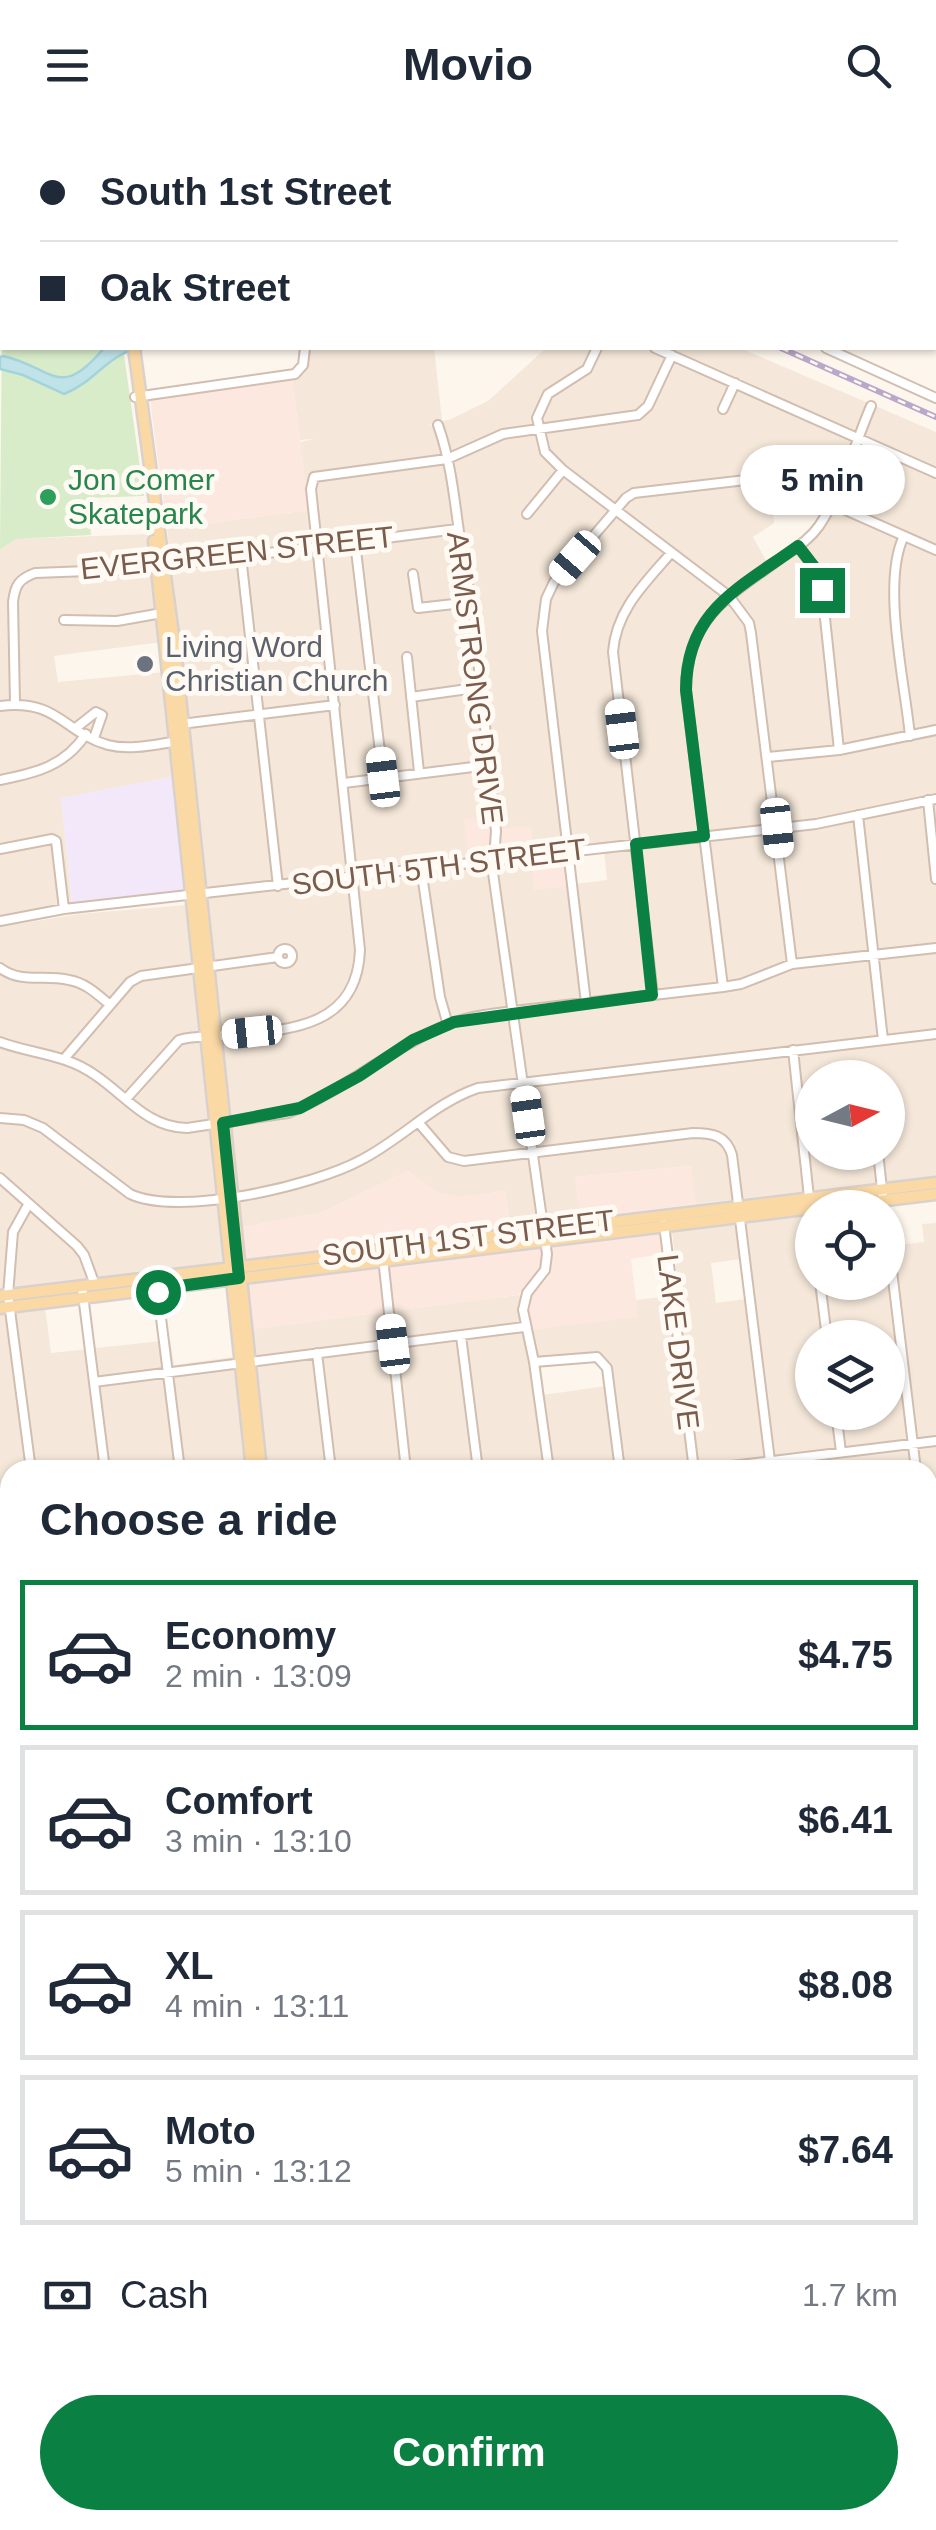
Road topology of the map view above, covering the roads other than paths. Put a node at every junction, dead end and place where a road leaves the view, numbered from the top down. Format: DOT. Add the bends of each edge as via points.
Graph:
graph roads {
  1 [pos="306,350"];
  2 [pos="596,350"];
  3 [pos="661,350"];
  4 [pos="830,350"];
  5 [pos="131,351"];
  6 [pos="672,355"];
  7 [pos="736,384"];
  8 [pos="138,397"];
  9 [pos="936,398"];
  10 [pos="870,406"];
  11 [pos="724,409"];
  12 [pos="438,425"];
  13 [pos="539,429"];
  14 [pos="857,438"];
  15 [pos="447,459"];
  16 [pos="563,470"];
  17 [pos="936,474"];
  18 [pos="831,503"];
  19 [pos="616,510"];
  20 [pos="527,514"];
  21 [pos="456,529"];
  22 [pos="904,536"];
  23 [pos="356,542"];
  24 [pos="317,546"];
  25 [pos="798,546"];
  26 [pos="936,550"];
  27 [pos="671,552"];
  28 [pos="241,556"];
  29 [pos="161,566"];
  30 [pos="412,574"];
  31 [pos="729,596"];
  32 [pos="472,602"];
  33 [pos="162,613"];
  34 [pos="64,620"];
  35 [pos="14,626"];
  36 [pos="0,630"];
  37 [pos="407,657"];
  38 [pos="482,687"];
  39 [pos="411,697"];
  40 [pos="15,704"];
  41 [pos="335,704"];
  42 [pos="0,706"];
  43 [pos="258,715"];
  44 [pos="179,724"];
  45 [pos="77,727"];
  46 [pos="936,730"];
  47 [pos="90,736"];
  48 [pos="910,736"];
  49 [pos="180,741"];
  50 [pos="838,750"];
  51 [pos="768,757"];
  52 [pos="489,765"];
  53 [pos="420,772"];
  54 [pos="383,777"];
  55 [pos="0,780"];
  56 [pos="344,783"];
  57 [pos="932,800"];
  58 [pos="858,815"];
  59 [pos="777,828"];
  60 [pos="704,836"];
  61 [pos="636,844"];
  62 [pos="0,849"];
  63 [pos="568,852"];
  64 [pos="494,860"];
  65 [pos="421,868"];
  66 [pos="352,876"];
  67 [pos="936,880"];
  68 [pos="278,886"];
  69 [pos="194,896"];
  70 [pos="64,909"];
  71 [pos="0,921"];
  72 [pos="936,948"];
  73 [pos="873,954"];
  74 [pos="278,958"];
  75 [pos="792,964"];
  76 [pos="202,967"];
  77 [pos="0,968"];
  78 [pos="723,987"];
  79 [pos="652,995"];
  80 [pos="586,1003"];
  81 [pos="110,1004"];
  82 [pos="512,1012"];
  83 [pos="448,1025"];
  84 [pos="936,1034"];
  85 [pos="209,1036"];
  86 [pos="883,1040"];
  87 [pos="0,1042"];
  88 [pos="793,1050"];
  89 [pos="64,1059"];
  90 [pos="523,1082"];
  91 [pos="126,1099"];
  92 [pos="0,1118"];
  93 [pos="418,1122"];
  94 [pos="218,1124"];
  95 [pos="533,1152"];
  96 [pos="0,1178"];
  97 [pos="936,1183"];
  98 [pos="811,1190"];
  99 [pos="905,1192"];
  100 [pos="936,1194"];
  101 [pos="226,1196"];
  102 [pos="905,1197"];
  103 [pos="28,1206"];
  104 [pos="795,1207"];
  105 [pos="739,1211"];
  106 [pos="663,1220"];
  107 [pos="545,1234"];
  108 [pos="382,1255"];
  109 [pos="234,1273"];
  110 [pos="156,1276"];
  111 [pos="95,1285"];
  112 [pos="158,1289"];
  113 [pos="83,1292"];
  114 [pos="896,1300"];
  115 [pos="5,1301"];
  116 [pos="524,1328"];
  117 [pos="461,1336"];
  118 [pos="393,1344"];
  119 [pos="317,1353"];
  120 [pos="244,1362"];
  121 [pos="534,1362"];
  122 [pos="168,1373"];
  123 [pos="94,1382"];
  124 [pos="838,1430"];
  125 [pos="936,1440"];
  126 [pos="913,1444"];
  127 [pos="841,1452"];
  128 [pos="29,1460"];
  129 [pos="104,1460"];
  130 [pos="179,1460"];
  131 [pos="251,1460"];
  132 [pos="259,1460"];
  133 [pos="331,1460"];
  134 [pos="405,1460"];
  135 [pos="477,1460"];
  136 [pos="548,1460"];
  137 [pos="619,1460"];
  138 [pos="695,1460"];
  139 [pos="770,1460"];
  140 [pos="778,1460"];
  141 [pos="915,1460"];
  142 [pos="282,2530"];
  143 [pos="290,2530"];
  1 -- 8 [label="street" via="295,374"];
  2 -- 13 [label="street" via="587,369 548,394"];
  3 -- 6 [label="street"];
  4 -- 9 [label="street"];
  5 -- 8 [label="main road"];
  6 -- 7 [label="street"];
  6 -- 13 [label="street" via="643,412"];
  7 -- 11 [label="street"];
  7 -- 14 [label="street"];
  8 -- 29 [label="main road"];
  10 -- 14 [label="street"];
  12 -- 15 [label="street, ARMSTRONG DRIVE"];
  13 -- 15 [label="street" via="485,440"];
  13 -- 16 [label="street" via="545,452"];
  14 -- 17 [label="street"];
  14 -- 18 [label="street"];
  15 -- 21 [label="street, ARMSTRONG DRIVE"];
  15 -- 24 [label="street" via="310,481"];
  16 -- 19 [label="street"];
  16 -- 20 [label="street"];
  18 -- 19 [label="street" via="763,478 634,492"];
  18 -- 22 [label="street"];
  18 -- 25 [label="street"];
  19 -- 27 [label="street"];
  19 -- 63 [label="street" via="554,582 543,614"];
  21 -- 23 [label="street, EVERGREEN STREET"];
  21 -- 32 [label="street, ARMSTRONG DRIVE"];
  22 -- 26 [label="street"];
  22 -- 48 [label="street" via="894,588"];
  23 -- 24 [label="street, EVERGREEN STREET"];
  23 -- 54 [label="street"];
  24 -- 28 [label="street, EVERGREEN STREET"];
  24 -- 41 [label="street"];
  25 -- 31 [label="street"];
  25 -- 50 [label="street" via="818,572 822,590"];
  27 -- 31 [label="street"];
  27 -- 61 [label="street" via="628,604 614,640"];
  28 -- 29 [label="street, EVERGREEN STREET"];
  28 -- 43 [label="street"];
  29 -- 33 [label="main road"];
  29 -- 35 [label="street, EVERGREEN STREET" via="34,573 15,587"];
  29 -- 44 [label="main road"];
  30 -- 32 [label="street" via="418,608"];
  31 -- 51 [label="street" via="752,634"];
  31 -- 60 [label="street" via="696,634 686,666"];
  32 -- 38 [label="street, ARMSTRONG DRIVE"];
  33 -- 34 [label="street" via="117,622"];
  33 -- 44 [label="main road"];
  35 -- 36 [label="street"];
  35 -- 40 [label="street"];
  37 -- 39 [label="street"];
  38 -- 39 [label="street"];
  38 -- 52 [label="street, ARMSTRONG DRIVE"];
  39 -- 53 [label="street"];
  40 -- 42 [label="street"];
  40 -- 45 [label="street" via="40,706"];
  41 -- 43 [label="street"];
  41 -- 56 [label="street"];
  43 -- 44 [label="street"];
  43 -- 68 [label="street"];
  44 -- 49 [label="main road"];
  45 -- 47 [label="street"];
  45 -- 47 [label="street" via="96,712 102,715"];
  46 -- 48 [label="street"];
  47 -- 49 [label="street" via="126,747"];
  47 -- 55 [label="street" via="51,767"];
  48 -- 50 [label="street"];
  49 -- 69 [label="main road"];
  50 -- 51 [label="street"];
  51 -- 59 [label="street"];
  52 -- 53 [label="street"];
  52 -- 64 [label="street, ARMSTRONG DRIVE"];
  53 -- 54 [label="street"];
  54 -- 56 [label="street"];
  56 -- 66 [label="street"];
  57 -- 58 [label="street, SOUTH 5TH STREET"];
  57 -- 67 [label="street"];
  58 -- 59 [label="street, SOUTH 5TH STREET"];
  58 -- 73 [label="street"];
  59 -- 60 [label="street, SOUTH 5TH STREET"];
  59 -- 75 [label="street"];
  60 -- 61 [label="street, SOUTH 5TH STREET"];
  60 -- 78 [label="street"];
  61 -- 63 [label="street, SOUTH 5TH STREET"];
  61 -- 79 [label="street"];
  62 -- 70 [label="street" via="56,841"];
  63 -- 64 [label="street, SOUTH 5TH STREET"];
  63 -- 80 [label="street"];
  64 -- 65 [label="street, SOUTH 5TH STREET"];
  64 -- 82 [label="street, ARMSTRONG DRIVE"];
  65 -- 66 [label="street, SOUTH 5TH STREET"];
  65 -- 83 [label="street"];
  66 -- 68 [label="street, SOUTH 5TH STREET"];
  66 -- 85 [label="street" via="359,963 346,999 304,1025"];
  68 -- 69 [label="street, SOUTH 5TH STREET"];
  69 -- 70 [label="street, SOUTH 5TH STREET"];
  69 -- 76 [label="main road"];
  70 -- 71 [label="street, SOUTH 5TH STREET"];
  72 -- 73 [label="street"];
  73 -- 75 [label="street"];
  73 -- 86 [label="street"];
  74 -- 76 [label="street"];
  75 -- 78 [label="street"];
  76 -- 81 [label="street" via="141,976"];
  76 -- 85 [label="main road"];
  77 -- 81 [label="street" via="18,978 79,982"];
  78 -- 79 [label="street"];
  79 -- 80 [label="street"];
  80 -- 82 [label="street"];
  81 -- 89 [label="street"];
  82 -- 83 [label="street"];
  82 -- 90 [label="street, ARMSTRONG DRIVE"];
  83 -- 94 [label="street" via="300,1108"];
  84 -- 86 [label="street"];
  85 -- 91 [label="street" via="168,1048"];
  85 -- 94 [label="main road"];
  86 -- 88 [label="street"];
  87 -- 89 [label="street"];
  88 -- 90 [label="street"];
  88 -- 98 [label="street"];
  89 -- 91 [label="street"];
  90 -- 93 [label="street" via="466,1092"];
  90 -- 95 [label="street, ARMSTRONG DRIVE"];
  91 -- 94 [label="street" via="161,1125"];
  92 -- 101 [label="street" via="44,1128 144,1200"];
  93 -- 95 [label="street" via="454,1159"];
  93 -- 101 [label="street" via="342,1169 303,1184"];
  94 -- 101 [label="main road"];
  95 -- 105 [label="street" via="710,1133 730,1147"];
  95 -- 107 [label="street, ARMSTRONG DRIVE"];
  96 -- 103 [label="street"];
  97 -- 99 [label="main road, SOUTH 1ST STREET"];
  100 -- 102 [label="main road, SOUTH 1ST STREET"];
  101 -- 109 [label="main road"];
  103 -- 111 [label="street" via="84,1255"];
  103 -- 115 [label="street" via="14,1232"];
  104 -- 105 [label="main road, SOUTH 1ST STREET"];
  105 -- 106 [label="main road, SOUTH 1ST STREET"];
  105 -- 139 [label="street"];
  106 -- 107 [label="main road, SOUTH 1ST STREET"];
  106 -- 138 [label="street, LAKE DRIVE"];
  107 -- 108 [label="main road, SOUTH 1ST STREET"];
  107 -- 116 [label="street" via="546,1266 526,1296"];
  108 -- 109 [label="main road, SOUTH 1ST STREET"];
  108 -- 118 [label="street"];
  109 -- 110 [label="main road, SOUTH 1ST STREET"];
  109 -- 112 [label="main road, SOUTH 1ST STREET"];
  109 -- 120 [label="main road"];
  110 -- 111 [label="main road, SOUTH 1ST STREET"];
  110 -- 112 [label="street"];
  111 -- 113 [label="main road, SOUTH 1ST STREET"];
  112 -- 113 [label="main road, SOUTH 1ST STREET"];
  112 -- 122 [label="street"];
  113 -- 115 [label="main road, SOUTH 1ST STREET"];
  113 -- 123 [label="street"];
  114 -- 126 [label="street"];
  115 -- 128 [label="street"];
  116 -- 117 [label="street"];
  116 -- 121 [label="street"];
  117 -- 118 [label="street"];
  117 -- 135 [label="street"];
  118 -- 119 [label="street"];
  118 -- 134 [label="street"];
  119 -- 120 [label="street"];
  119 -- 133 [label="street"];
  120 -- 122 [label="street"];
  120 -- 131 [label="main road"];
  120 -- 132 [label="main road"];
  121 -- 136 [label="street"];
  121 -- 137 [label="street" via="598,1357 607,1368"];
  122 -- 123 [label="street"];
  122 -- 130 [label="street"];
  123 -- 129 [label="street"];
  124 -- 127 [label="street"];
  125 -- 126 [label="street"];
  126 -- 127 [label="street"];
  126 -- 141 [label="street"];
  127 -- 140 [label="street"];
  142 -- 143 [label="street"];
}
